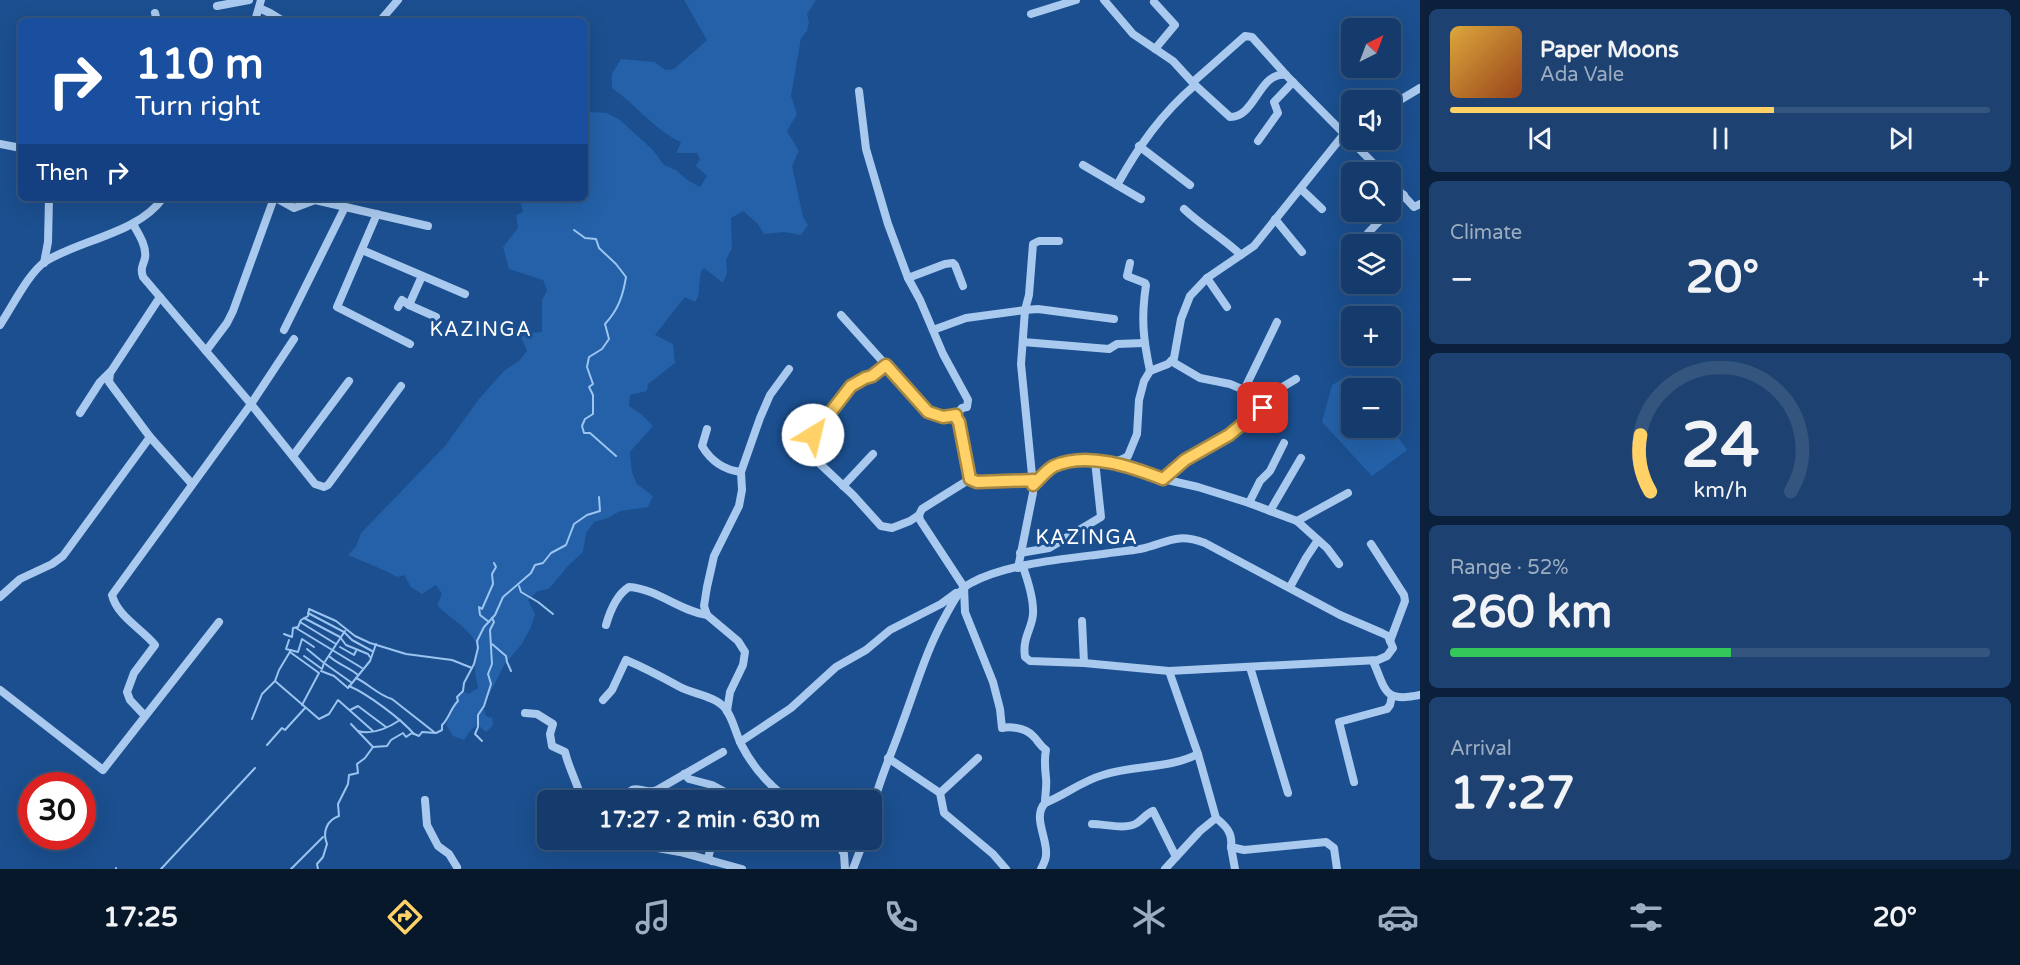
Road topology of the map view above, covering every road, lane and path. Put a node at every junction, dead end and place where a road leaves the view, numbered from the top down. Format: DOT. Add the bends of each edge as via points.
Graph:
graph roads {
  1 [pos="249,0"];
  2 [pos="398,0"];
  3 [pos="1076,0"];
  4 [pos="1104,0"];
  5 [pos="1154,2"];
  6 [pos="260,4"];
  7 [pos="217,6"];
  8 [pos="1032,14"];
  9 [pos="279,18"];
  10 [pos="383,18"];
  11 [pos="1155,49"];
  12 [pos="1286,75"];
  13 [pos="1293,82"];
  14 [pos="1194,83"];
  15 [pos="1420,88"];
  16 [pos="859,92"];
  17 [pos="1401,99"];
  18 [pos="1341,126"];
  19 [pos="1341,140"];
  20 [pos="1258,141"];
  21 [pos="0,144"];
  22 [pos="1139,146"];
  23 [pos="18,147"];
  24 [pos="1363,150"];
  25 [pos="1374,162"];
  26 [pos="1083,165"];
  27 [pos="1190,184"];
  28 [pos="1117,185"];
  29 [pos="1301,189"];
  30 [pos="1401,192"];
  31 [pos="1404,195"];
  32 [pos="1401,198"];
  33 [pos="1141,199"];
  34 [pos="49,201"];
  35 [pos="160,201"];
  36 [pos="277,201"];
  37 [pos="282,201"];
  38 [pos="312,201"];
  39 [pos="319,201"];
  40 [pos="345,207"];
  41 [pos="1418,208"];
  42 [pos="1184,209"];
  43 [pos="1322,209"];
  44 [pos="377,214"];
  45 [pos="1275,219"];
  46 [pos="1378,222"];
  47 [pos="133,224"];
  48 [pos="428,226"];
  49 [pos="1368,234"];
  50 [pos="1059,241"];
  51 [pos="362,250"];
  52 [pos="1302,252"];
  53 [pos="1241,255"];
  54 [pos="44,263"];
  55 [pos="1130,263"];
  56 [pos="422,276"];
  57 [pos="908,278"];
  58 [pos="1207,278"];
  59 [pos="963,286"];
  60 [pos="465,294"];
  61 [pos="160,297"];
  62 [pos="1227,306"];
  63 [pos="1025,310"];
  64 [pos="841,315"];
  65 [pos="436,317"];
  66 [pos="1114,319"];
  67 [pos="1277,322"];
  68 [pos="0,325"];
  69 [pos="284,330"];
  70 [pos="933,330"];
  71 [pos="294,339"];
  72 [pos="1023,342"];
  73 [pos="410,344"];
  74 [pos="1144,344"];
  75 [pos="206,351"];
  76 [pos="1171,361"];
  77 [pos="886,365"];
  78 [pos="789,369"];
  79 [pos="1150,371"];
  80 [pos="110,373"];
  81 [pos="1296,379"];
  82 [pos="349,381"];
  83 [pos="401,386"];
  84 [pos="1244,390"];
  85 [pos="1259,401"];
  86 [pos="251,404"];
  87 [pos="80,413"];
  88 [pos="955,416"];
  89 [pos="707,429"];
  90 [pos="150,436"];
  91 [pos="1284,443"];
  92 [pos="804,444"];
  93 [pos="873,454"];
  94 [pos="293,456"];
  95 [pos="1301,458"];
  96 [pos="1095,461"];
  97 [pos="1115,462"];
  98 [pos="819,463"];
  99 [pos="741,472"];
  100 [pos="970,479"];
  101 [pos="1163,479"];
  102 [pos="1034,482"];
  103 [pos="192,484"];
  104 [pos="843,486"];
  105 [pos="1348,493"];
  106 [pos="1250,504"];
  107 [pos="1270,511"];
  108 [pos="919,515"];
  109 [pos="1297,521"];
  110 [pos="1318,540"];
  111 [pos="1371,544"];
  112 [pos="1020,553"];
  113 [pos="1339,564"];
  114 [pos="1020,567"];
  115 [pos="964,587"];
  116 [pos="1290,587"];
  117 [pos="0,597"];
  118 [pos="707,615"];
  119 [pos="1082,621"];
  120 [pos="219,622"];
  121 [pos="606,625"];
  122 [pos="1390,641"];
  123 [pos="1373,661"];
  124 [pos="1084,663"];
  125 [pos="1250,668"];
  126 [pos="1169,671"];
  127 [pos="0,690"];
  128 [pos="1420,695"];
  129 [pos="1392,696"];
  130 [pos="603,700"];
  131 [pos="727,711"];
  132 [pos="525,713"];
  133 [pos="145,716"];
  134 [pos="740,742"];
  135 [pos="723,752"];
  136 [pos="1198,754"];
  137 [pos="888,758"];
  138 [pos="978,758"];
  139 [pos="684,774"];
  140 [pos="1354,782"];
  141 [pos="579,790"];
  142 [pos="655,790"];
  143 [pos="722,790"];
  144 [pos="778,790"];
  145 [pos="878,790"];
  146 [pos="940,793"];
  147 [pos="1288,793"];
  148 [pos="424,800"];
  149 [pos="1045,803"];
  150 [pos="1216,818"];
  151 [pos="1092,824"];
  152 [pos="1231,847"];
  153 [pos="669,850"];
  154 [pos="710,850"];
  155 [pos="842,850"];
  156 [pos="860,850"];
  157 [pos="1176,857"];
  158 [pos="712,861"];
  159 [pos="458,868"];
  160 [pos="741,869"];
  161 [pos="845,869"];
  162 [pos="853,869"];
  163 [pos="1006,869"];
  164 [pos="1041,869"];
  165 [pos="1165,869"];
  166 [pos="1235,869"];
  167 [pos="1336,869"];
  1 -- 7 [label="street"];
  2 -- 10 [label="street"];
  3 -- 8 [label="street"];
  4 -- 11 [label="street" via="1133,34"];
  5 -- 11 [label="street" via="1175,25"];
  6 -- 9 [label="street"];
  11 -- 14 [label="street"];
  12 -- 13 [label="street"];
  12 -- 14 [label="street" via="1269,81 1245,111 1233,117"];
  12 -- 14 [label="street" via="1252,37 1245,36"];
  13 -- 18 [label="street"];
  13 -- 20 [label="street" via="1274,102 1278,113"];
  14 -- 22 [label="street"];
  15 -- 17 [label="street"];
  16 -- 57 [label="street" via="866,149"];
  19 -- 29 [label="street"];
  21 -- 23 [label="street"];
  22 -- 27 [label="street"];
  22 -- 28 [label="street"];
  24 -- 25 [label="street"];
  26 -- 28 [label="street"];
  28 -- 33 [label="street"];
  29 -- 43 [label="street"];
  29 -- 45 [label="street"];
  30 -- 31 [label="street"];
  31 -- 32 [label="street"];
  31 -- 41 [label="street"];
  34 -- 54 [label="street"];
  35 -- 47 [label="street"];
  36 -- 75 [label="street" via="233,311"];
  37 -- 38 [label="street" via="294,208"];
  39 -- 40 [label="street"];
  40 -- 44 [label="street"];
  40 -- 69 [label="street"];
  42 -- 53 [label="street"];
  44 -- 48 [label="street"];
  44 -- 51 [label="street"];
  45 -- 52 [label="street"];
  45 -- 53 [label="street" via="1254,246"];
  46 -- 49 [label="street"];
  47 -- 54 [label="street"];
  47 -- 61 [label="street" via="145,250 143,277"];
  50 -- 63 [label="street" via="1033,244"];
  51 -- 56 [label="street"];
  51 -- 73 [label="street" via="337,307"];
  53 -- 58 [label="street"];
  54 -- 68 [label="street"];
  55 -- 74 [label="street" via="1127,276 1146,285"];
  56 -- 60 [label="street"];
  56 -- 65 [label="street" via="402,303"];
  57 -- 59 [label="street" via="952,263"];
  57 -- 70 [label="street"];
  58 -- 62 [label="street"];
  58 -- 76 [label="street" via="1183,310"];
  61 -- 75 [label="street"];
  61 -- 80 [label="street"];
  63 -- 66 [label="street"];
  63 -- 70 [label="street" via="966,318"];
  63 -- 72 [label="street"];
  64 -- 77 [label="street"];
  67 -- 84 [label="street"];
  70 -- 88 [label="street" via="968,400 967,407"];
  71 -- 86 [label="street"];
  72 -- 74 [label="street" via="1109,348 1117,344"];
  72 -- 102 [label="street" via="1021,364"];
  74 -- 79 [label="street"];
  75 -- 86 [label="street"];
  76 -- 79 [label="street"];
  76 -- 84 [label="street" via="1200,378"];
  77 -- 88 [label="street" via="928,412"];
  77 -- 92 [label="street" via="851,386"];
  78 -- 99 [label="street" via="765,405"];
  79 -- 97 [label="street" via="1139,400 1137,434 1131,450 1126,458"];
  80 -- 87 [label="street"];
  80 -- 90 [label="street" via="110,385"];
  81 -- 85 [label="street"];
  82 -- 94 [label="street"];
  83 -- 94 [label="street" via="326,486 315,484"];
  84 -- 85 [label="street"];
  85 -- 101 [label="street" via="1265,405 1264,411 1185,460"];
  86 -- 94 [label="street"];
  86 -- 103 [label="street"];
  88 -- 100 [label="street"];
  89 -- 99 [label="street" via="702,446 707,453 722,466"];
  90 -- 103 [label="street"];
  90 -- 117 [label="street" via="63,556 20,579"];
  91 -- 106 [label="street"];
  93 -- 104 [label="street"];
  95 -- 107 [label="street"];
  96 -- 97 [label="street"];
  96 -- 102 [label="street" via="1053,466"];
  96 -- 112 [label="street" via="1101,517 1049,548"];
  97 -- 101 [label="street"];
  98 -- 104 [label="street"];
  99 -- 118 [label="street" via="740,506 711,564 705,602"];
  100 -- 102 [label="street" via="982,483"];
  100 -- 108 [label="street" via="922,509"];
  101 -- 106 [label="street"];
  102 -- 112 [label="street"];
  103 -- 133 [label="street" via="112,595 127,618 155,645 134,673 127,692"];
  104 -- 108 [label="street" via="885,528"];
  105 -- 109 [label="street"];
  106 -- 107 [label="street"];
  107 -- 109 [label="street"];
  108 -- 115 [label="street"];
  109 -- 110 [label="street"];
  110 -- 113 [label="street"];
  110 -- 116 [label="street"];
  111 -- 122 [label="street" via="1404,595"];
  112 -- 114 [label="street"];
  114 -- 115 [label="street"];
  114 -- 116 [label="street" via="1190,538"];
  114 -- 124 [label="street" via="1028,578 1033,615 1026,634 1025,657 1038,662"];
  115 -- 134 [label="street" via="836,667 791,708"];
  115 -- 137 [label="street" via="926,654"];
  115 -- 149 [label="street" via="965,612 993,682 1002,728 1009,726 1031,734 1047,751"];
  116 -- 122 [label="street" via="1388,636"];
  118 -- 121 [label="street" via="629,587 617,599"];
  118 -- 131 [label="street" via="746,652"];
  119 -- 124 [label="street"];
  120 -- 133 [label="street"];
  122 -- 123 [label="street" via="1391,652"];
  123 -- 125 [label="street"];
  123 -- 129 [label="street"];
  124 -- 126 [label="street"];
  125 -- 126 [label="street"];
  125 -- 147 [label="street"];
  126 -- 136 [label="street"];
  127 -- 133 [label="street" via="103,770"];
  128 -- 129 [label="street" via="1402,699"];
  129 -- 140 [label="street" via="1387,709 1339,722"];
  130 -- 131 [label="street" via="626,660 724,706"];
  131 -- 134 [label="street"];
  132 -- 141 [label="street" via="537,714 553,724 552,746 565,752"];
  134 -- 144 [label="street"];
  135 -- 139 [label="street"];
  136 -- 149 [label="street" via="1102,775"];
  136 -- 150 [label="street"];
  137 -- 145 [label="street"];
  137 -- 146 [label="street"];
  138 -- 146 [label="street"];
  139 -- 142 [label="street"];
  139 -- 143 [label="street"];
  146 -- 163 [label="street" via="944,813"];
  148 -- 159 [label="street" via="427,825 438,846"];
  149 -- 164 [label="street" via="1040,820 1047,854"];
  150 -- 152 [label="street" via="1226,825 1233,838"];
  150 -- 157 [label="street"];
  151 -- 157 [label="street" via="1136,824 1153,811"];
  152 -- 166 [label="street"];
  152 -- 167 [label="street" via="1244,850 1326,842 1334,848"];
  153 -- 158 [label="street"];
  154 -- 158 [label="street" via="708,858"];
  155 -- 161 [label="street"];
  156 -- 162 [label="street"];
  157 -- 165 [label="street"];
  158 -- 160 [label="street"];
}
